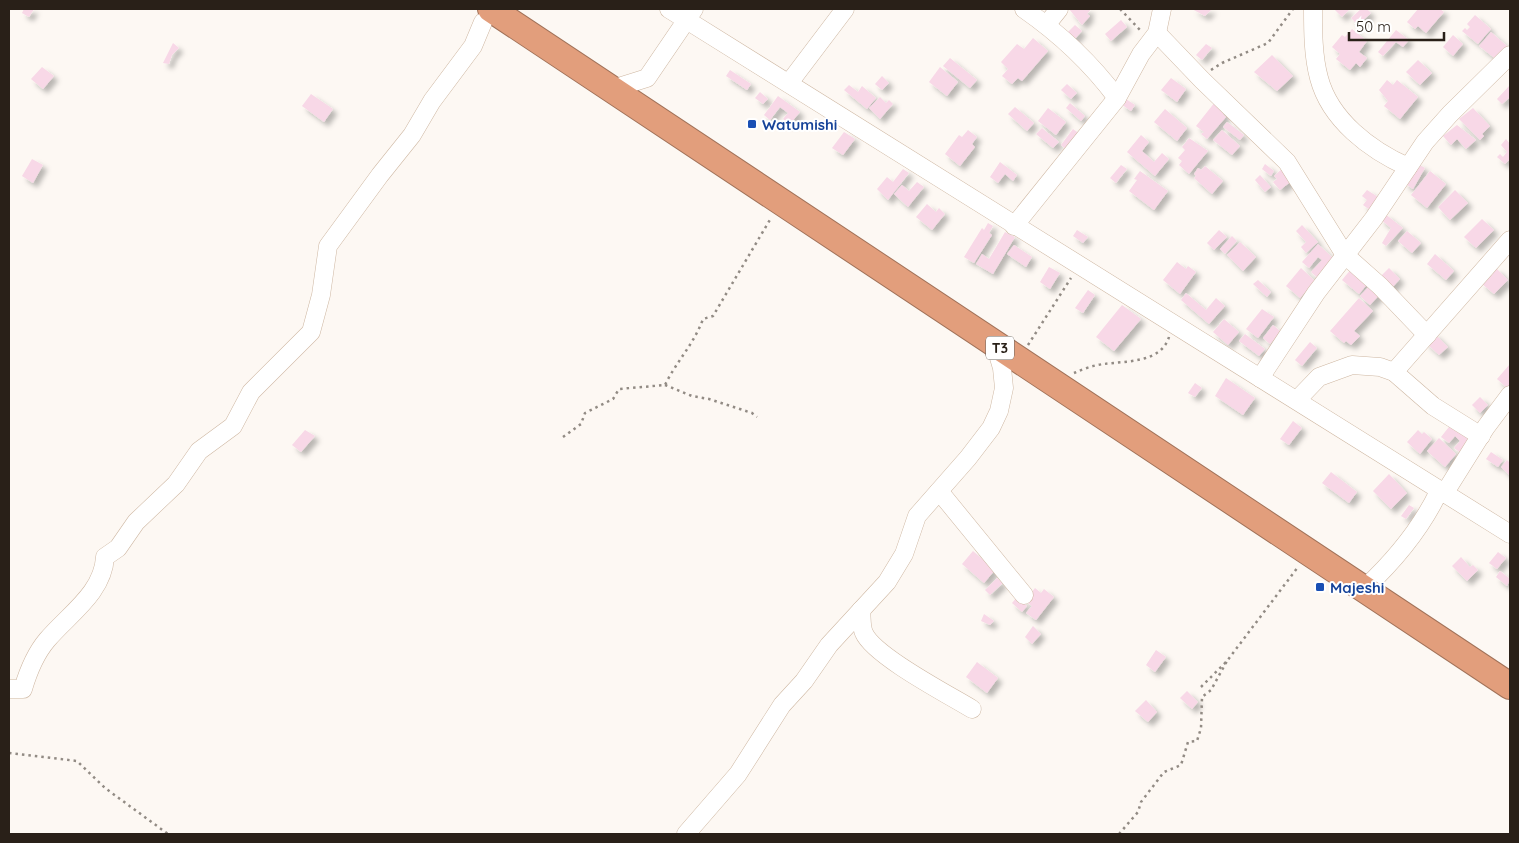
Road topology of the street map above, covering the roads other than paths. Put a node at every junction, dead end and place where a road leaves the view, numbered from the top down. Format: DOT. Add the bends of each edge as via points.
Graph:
graph roads {
  1 [pos="669,9"];
  2 [pos="845,9"];
  3 [pos="1024,9"];
  4 [pos="1059,9"];
  5 [pos="1162,9"];
  6 [pos="1312,9"];
  7 [pos="690,14"];
  8 [pos="487,15"];
  9 [pos="1047,24"];
  10 [pos="1154,37"];
  11 [pos="1510,54"];
  12 [pos="789,84"];
  13 [pos="612,89"];
  14 [pos="1117,98"];
  15 [pos="1408,167"];
  16 [pos="1014,226"];
  17 [pos="1510,240"];
  18 [pos="1345,255"];
  19 [pos="1427,336"];
  20 [pos="995,344"];
  21 [pos="1394,372"];
  22 [pos="1260,378"];
  23 [pos="1509,397"];
  24 [pos="1298,400"];
  25 [pos="1481,436"];
  26 [pos="939,491"];
  27 [pos="1441,492"];
  28 [pos="1510,534"];
  29 [pos="1365,588"];
  30 [pos="1024,595"];
  31 [pos="861,610"];
  32 [pos="1510,686"];
  33 [pos="9,689"];
  34 [pos="972,710"];
  35 [pos="686,834"];
  1 -- 7 [label="street"];
  2 -- 12 [label="street"];
  3 -- 9 [label="street"];
  4 -- 9 [label="street"];
  5 -- 10 [label="street"];
  6 -- 15 [label="street" via="1319,78 1335,113 1385,157"];
  7 -- 12 [label="street"];
  7 -- 13 [label="street" via="647,78"];
  8 -- 13 [label="highway, T3"];
  8 -- 33 [label="street" via="473,46 432,101 412,135 328,246 321,295 311,332 251,392 233,426 199,451 176,484 136,522 118,548 105,557 105,570 97,585 46,640 23,689"];
  9 -- 14 [label="street" via="1098,73"];
  10 -- 14 [label="street"];
  10 -- 18 [label="street" via="1287,162"];
  11 -- 15 [label="street" via="1450,114"];
  12 -- 16 [label="street"];
  13 -- 20 [label="highway, T3"];
  14 -- 16 [label="street"];
  15 -- 18 [label="street"];
  16 -- 22 [label="street"];
  17 -- 19 [label="street"];
  18 -- 19 [label="street" via="1380,286"];
  18 -- 22 [label="street"];
  19 -- 21 [label="street"];
  20 -- 26 [label="street" via="1004,388 999,411 991,428"];
  20 -- 29 [label="highway, T3"];
  21 -- 24 [label="street" via="1352,365 1319,377"];
  21 -- 25 [label="street" via="1433,406"];
  22 -- 24 [label="street"];
  23 -- 25 [label="street"];
  24 -- 27 [label="street"];
  25 -- 27 [label="street"];
  26 -- 30 [label="street"];
  26 -- 31 [label="street" via="915,520 904,554 894,572"];
  27 -- 28 [label="street"];
  27 -- 29 [label="street" via="1426,518 1391,564"];
  29 -- 32 [label="highway, T3"];
  31 -- 34 [label="street" via="869,642"];
  31 -- 35 [label="street" via="782,705 738,774"];
}
